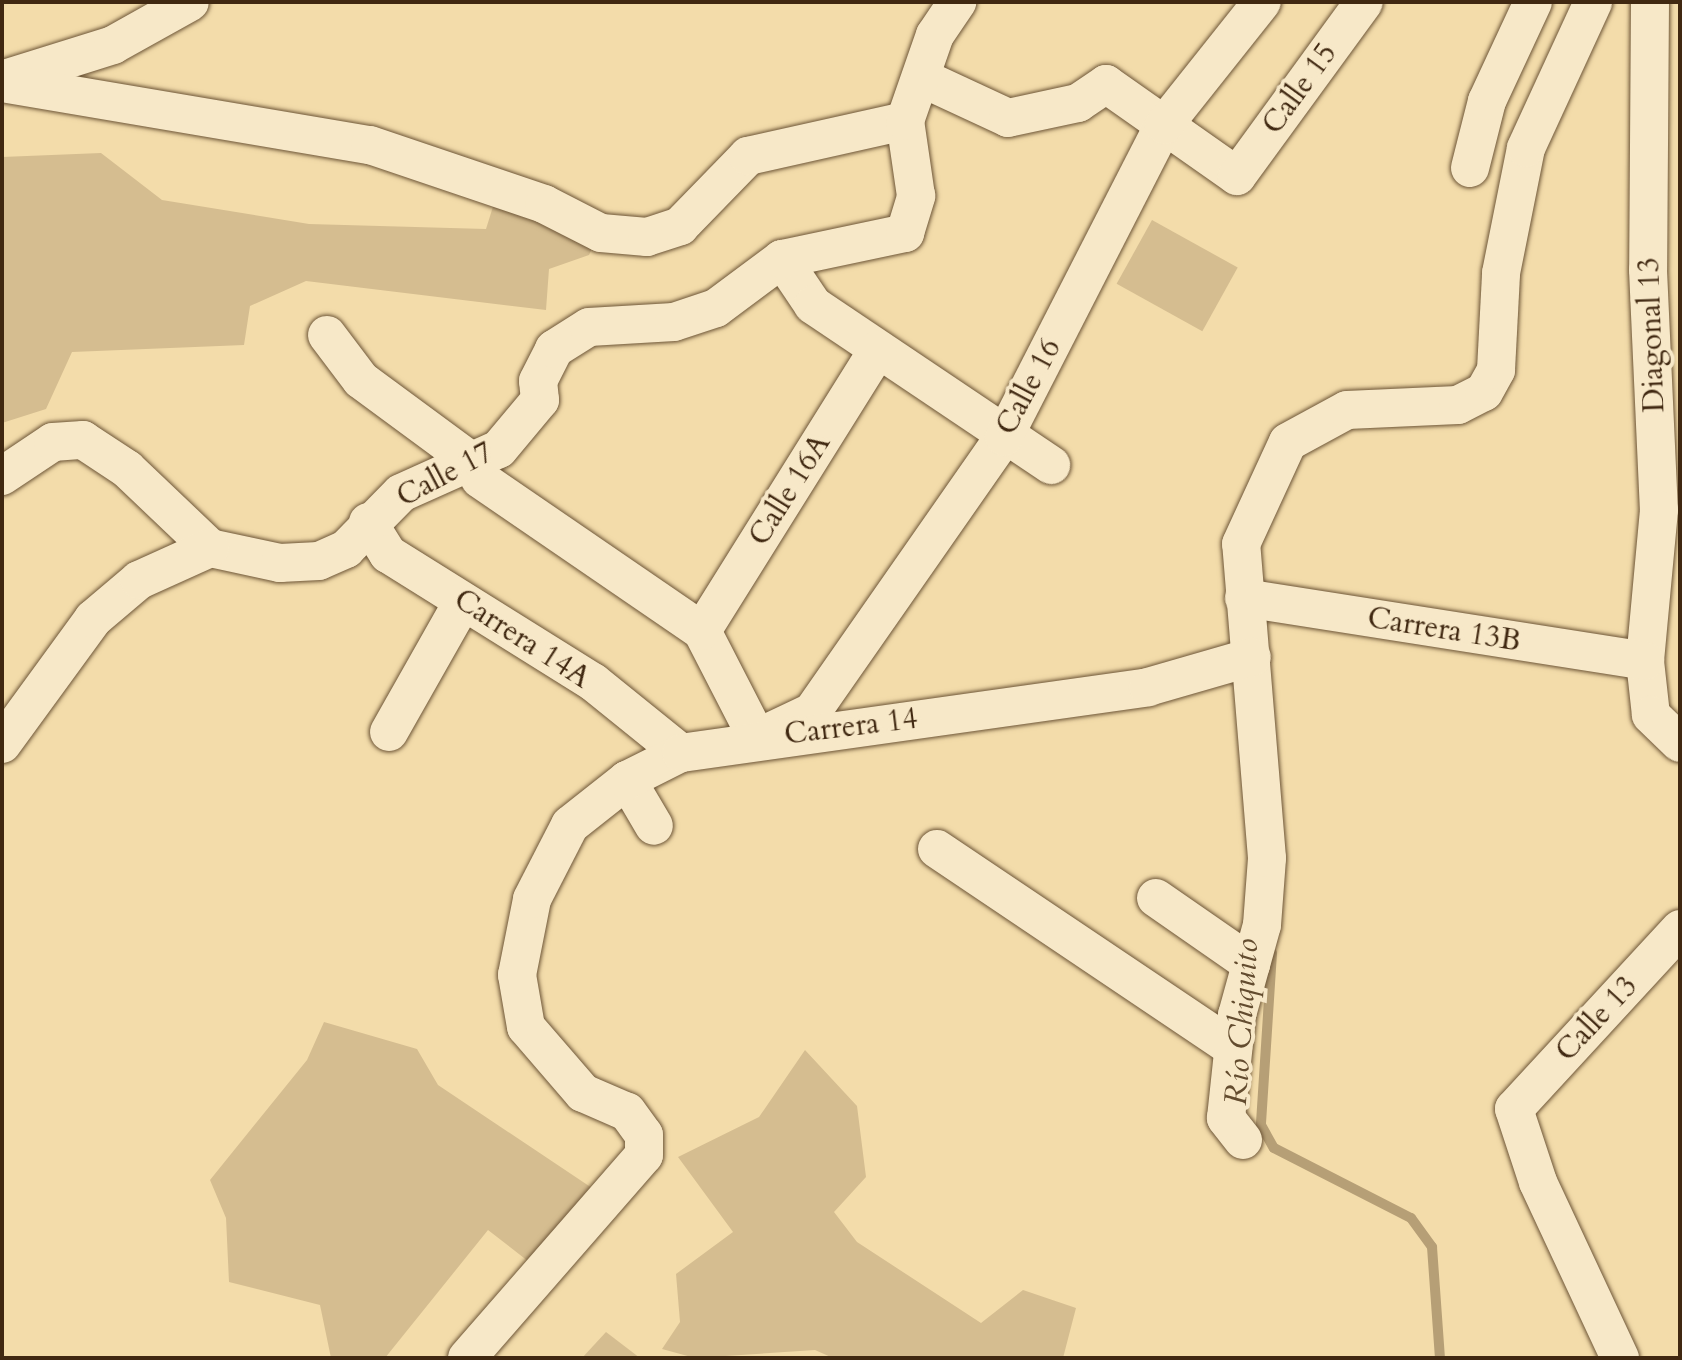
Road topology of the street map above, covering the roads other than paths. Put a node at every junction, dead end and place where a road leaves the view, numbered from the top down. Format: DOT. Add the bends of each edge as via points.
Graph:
graph roads {
  1 [pos="190,2"];
  2 [pos="957,2"];
  3 [pos="1262,2"];
  4 [pos="1364,2"];
  5 [pos="1533,2"];
  6 [pos="1593,2"];
  7 [pos="1645,5"];
  8 [pos="1680,39"];
  9 [pos="922,78"];
  10 [pos="2,82"];
  11 [pos="905,121"];
  12 [pos="1164,125"];
  13 [pos="1470,168"];
  14 [pos="782,259"];
  15 [pos="327,335"];
  16 [pos="878,349"];
  17 [pos="1004,437"];
  18 [pos="471,461"];
  19 [pos="1051,465"];
  20 [pos="2,476"];
  21 [pos="368,522"];
  22 [pos="210,548"];
  23 [pos="1244,598"];
  24 [pos="463,601"];
  25 [pos="702,631"];
  26 [pos="1252,657"];
  27 [pos="1645,661"];
  28 [pos="389,732"];
  29 [pos="757,738"];
  30 [pos="1680,743"];
  31 [pos="2,744"];
  32 [pos="681,753"];
  33 [pos="627,780"];
  34 [pos="654,826"];
  35 [pos="937,849"];
  36 [pos="1156,898"];
  37 [pos="1680,929"];
  38 [pos="1251,964"];
  39 [pos="1233,1048"];
  40 [pos="1243,1140"];
  41 [pos="467,1358"];
  42 [pos="1620,1358"];
  1 -- 10 [label="street" via="113,45"];
  2 -- 9 [label="street, Calle 17" via="935,35"];
  3 -- 12 [label="street, Calle 16"];
  4 -- 12 [label="street, Calle 15" via="1237,176"];
  5 -- 13 [label="street" via="1487,101"];
  6 -- 23 [label="street" via="1526,148 1501,273 1496,370 1484,392 1458,405 1347,410 1288,442 1241,544"];
  7 -- 8 [label="street"];
  7 -- 27 [label="street, Diagonal 13" via="1648,270 1659,510"];
  9 -- 11 [label="street, Calle 17"];
  9 -- 12 [label="street" via="1008,118 1078,103 1106,84"];
  10 -- 11 [label="street" via="370,145 544,204 601,233 647,237 680,226 748,156"];
  11 -- 14 [label="street, Calle 17" via="916,196 905,233"];
  12 -- 17 [label="street, Calle 16"];
  14 -- 16 [label="street" via="813,305"];
  14 -- 18 [label="street, Calle 17" via="716,308 674,322 589,327 554,349 524,425"];
  15 -- 18 [label="street, Carrera 14" via="361,380"];
  16 -- 17 [label="street"];
  16 -- 25 [label="street, Calle 16A"];
  17 -- 19 [label="street"];
  17 -- 29 [label="street, Calle 16" via="812,712"];
  18 -- 21 [label="street, Calle 17" via="401,493"];
  18 -- 25 [label="street, Carrera 14" via="480,479"];
  20 -- 22 [label="street" via="53,442 83,440 127,469"];
  21 -- 22 [label="street, Calle 17" via="346,549 319,561 280,563"];
  21 -- 24 [label="street, Carrera 14A" via="388,554"];
  22 -- 31 [label="street" via="139,580 93,619"];
  23 -- 26 [label="street"];
  23 -- 27 [label="street, Carrera 13B"];
  24 -- 28 [label="street"];
  24 -- 32 [label="street, Carrera 14A" via="593,682"];
  25 -- 29 [label="street, Carrera 14"];
  26 -- 29 [label="street, Carrera 14" via="1148,687"];
  26 -- 38 [label="street" via="1267,858"];
  27 -- 30 [label="street, Diagonal 13" via="1651,715"];
  29 -- 32 [label="street"];
  32 -- 33 [label="street"];
  33 -- 34 [label="street"];
  33 -- 41 [label="street" via="570,825 532,899 517,975 533,1037 583,1093 627,1112 644,1135 644,1155"];
  35 -- 39 [label="street"];
  36 -- 38 [label="street"];
  37 -- 42 [label="street, Calle 13" via="1514,1109 1538,1182"];
  38 -- 39 [label="street"];
  39 -- 40 [label="street" via="1226,1118"];
}
